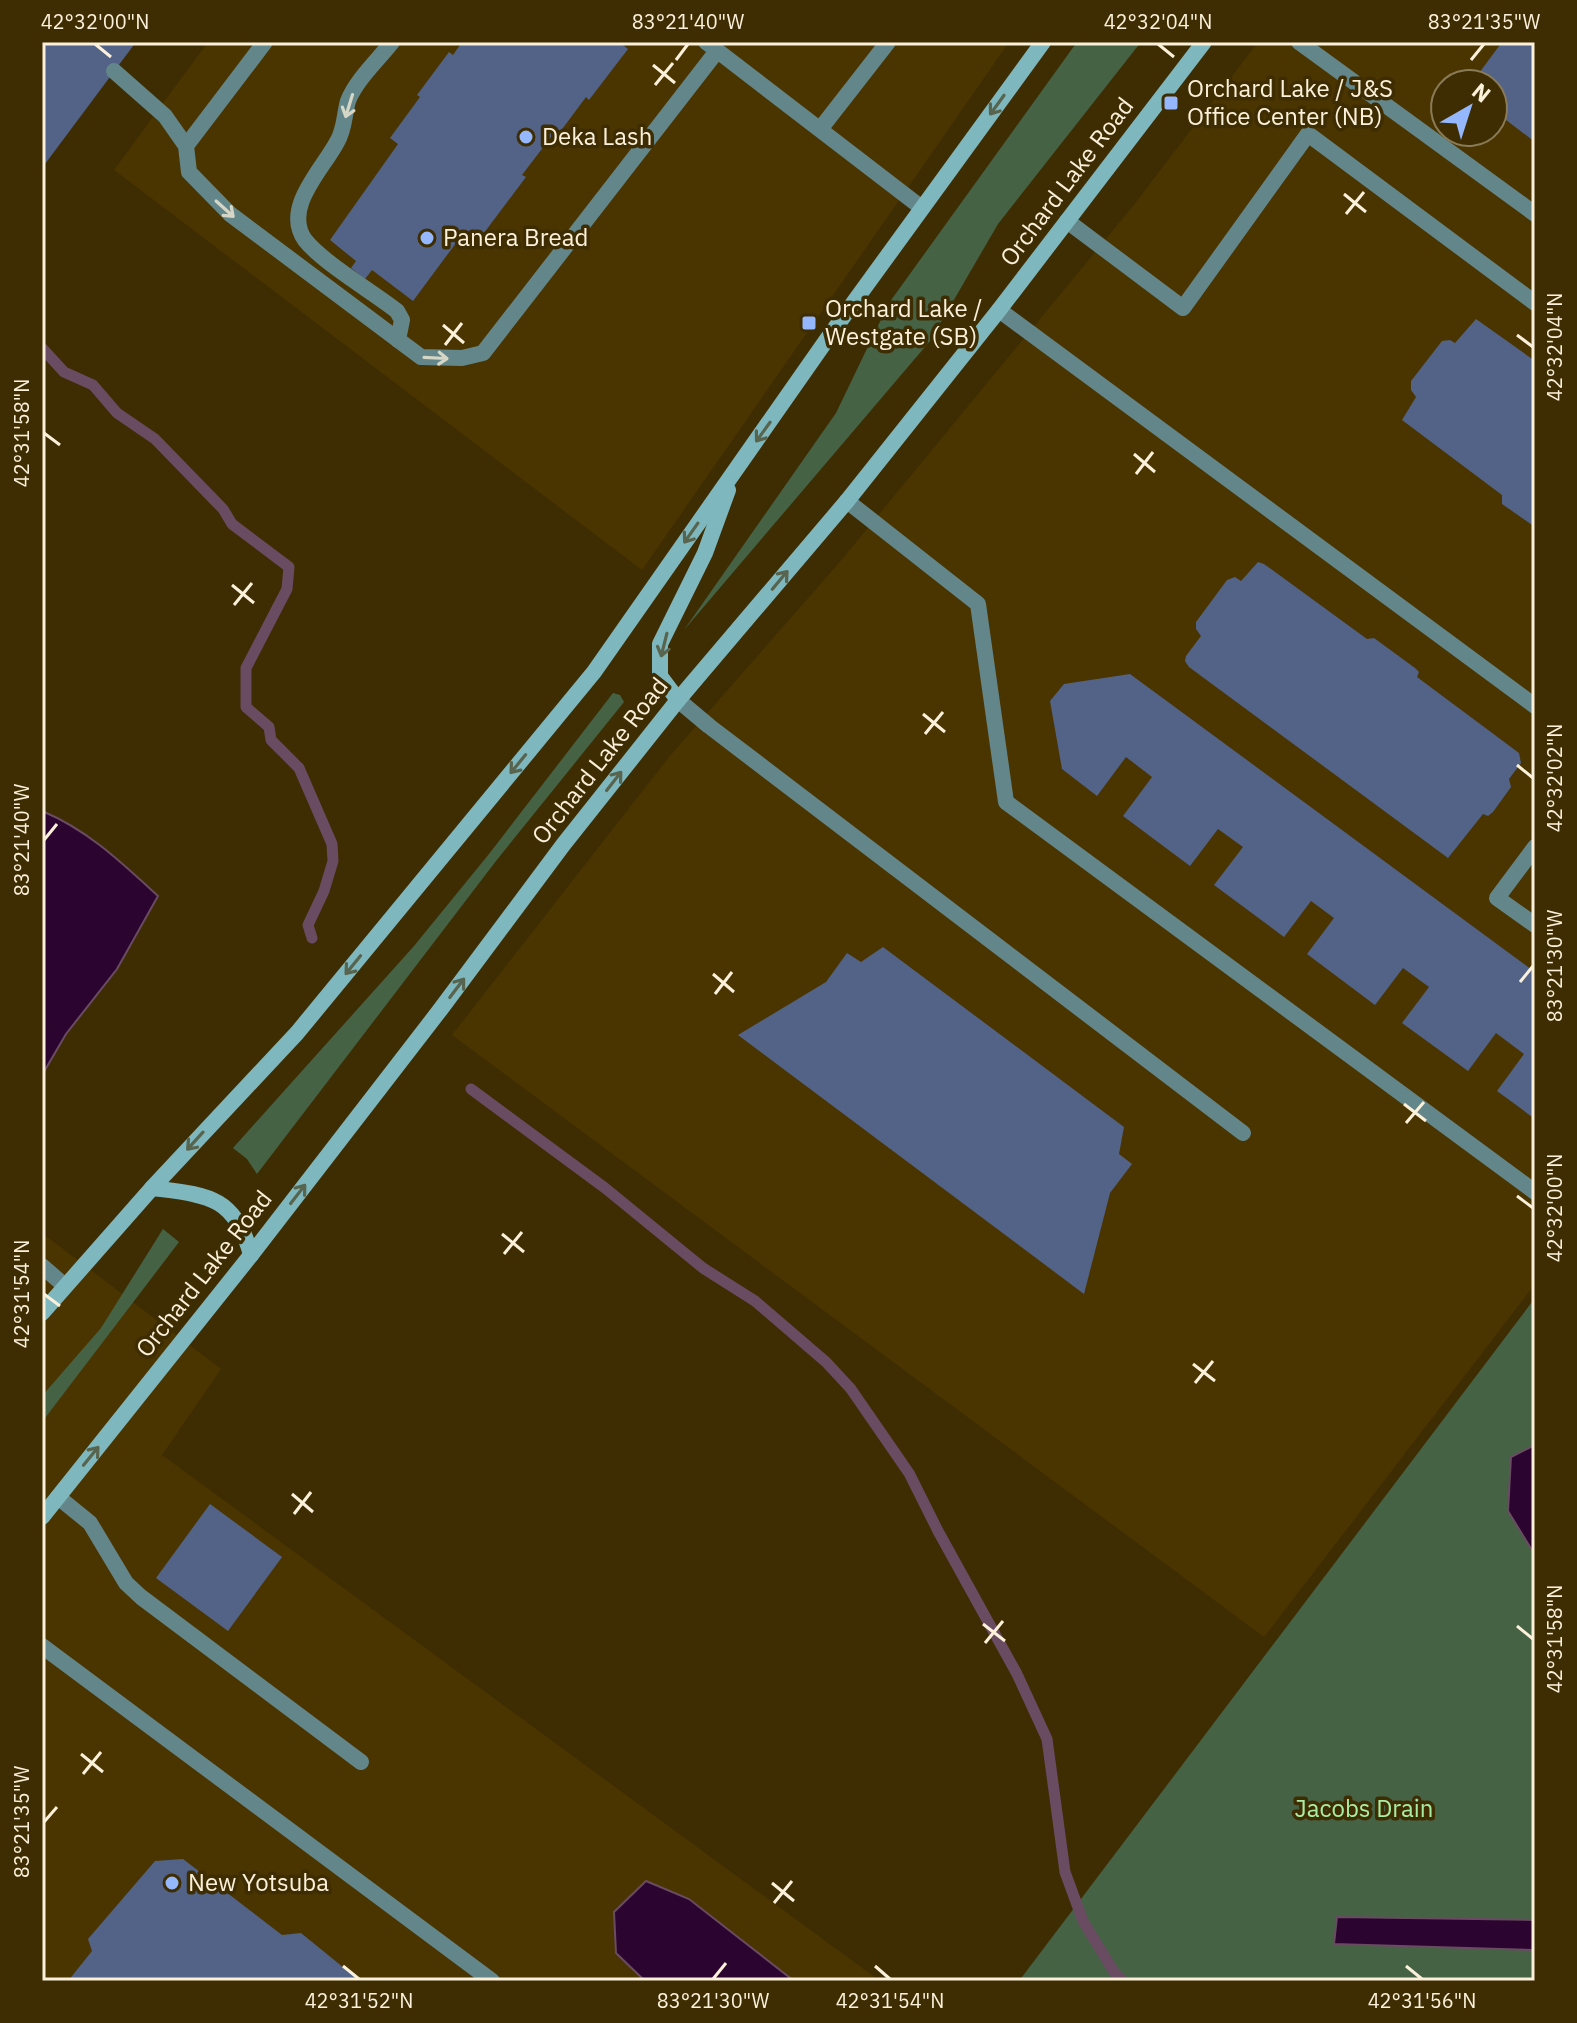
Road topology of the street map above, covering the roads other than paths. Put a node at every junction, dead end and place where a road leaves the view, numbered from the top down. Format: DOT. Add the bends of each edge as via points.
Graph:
graph roads {
  1 [pos="265,42"];
  2 [pos="392,42"];
  3 [pos="888,42"];
  4 [pos="1043,42"];
  5 [pos="1204,42"];
  6 [pos="1299,42"];
  7 [pos="712,46"];
  8 [pos="114,71"];
  9 [pos="821,128"];
  10 [pos="186,146"];
  11 [pos="922,208"];
  12 [pos="1535,214"];
  13 [pos="1067,221"];
  14 [pos="1535,303"];
  15 [pos="999,310"];
  16 [pos="398,340"];
  17 [pos="736,470"];
  18 [pos="847,501"];
  19 [pos="678,700"];
  20 [pos="1535,706"];
  21 [pos="1535,847"];
  22 [pos="1535,925"];
  23 [pos="1243,1133"];
  24 [pos="152,1188"];
  25 [pos="1535,1192"];
  26 [pos="251,1255"];
  27 [pos="42,1266"];
  28 [pos="65,1286"];
  29 [pos="42,1313"];
  30 [pos="58,1497"];
  31 [pos="42,1517"];
  32 [pos="42,1646"];
  33 [pos="361,1762"];
  34 [pos="492,1981"];
  1 -- 10 [label="lane"];
  2 -- 16 [label="lane, one-way" via="349,100 338,141 302,200 298,217 304,239 318,253 397,311 402,320"];
  3 -- 9 [label="lane"];
  4 -- 11 [label="main road, one-way"];
  5 -- 13 [label="main road, Orchard Lake Road"];
  6 -- 12 [label="lane"];
  7 -- 9 [label="lane"];
  16 -- 7 [label="lane, one-way" via="421,357 483,353"];
  8 -- 10 [label="lane" via="158,109"];
  9 -- 11 [label="lane"];
  10 -- 16 [label="lane, one-way" via="189,172 230,214"];
  11 -- 17 [label="main road, one-way"];
  13 -- 14 [label="lane" via="1183,308 1308,134"];
  13 -- 15 [label="main road, Orchard Lake Road"];
  15 -- 18 [label="main road, Orchard Lake Road"];
  15 -- 20 [label="lane"];
  17 -- 19 [label="main road, one-way" via="705,553 660,644 660,676"];
  17 -- 24 [label="main road, one-way" via="584,684 297,1033"];
  19 -- 18 [label="main road, Orchard Lake Road, one-way"];
  18 -- 25 [label="lane" via="978,604 1006,802"];
  19 -- 23 [label="lane"];
  26 -- 19 [label="main road, Orchard Lake Road, one-way"];
  21 -- 22 [label="lane" via="1497,898"];
  24 -- 26 [label="main road" via="207,1195 244,1232"];
  24 -- 28 [label="main road"];
  30 -- 26 [label="main road, Orchard Lake Road, one-way"];
  27 -- 28 [label="lane"];
  28 -- 29 [label="main road"];
  30 -- 31 [label="main road, Orchard Lake Road"];
  30 -- 33 [label="lane" via="90,1523 126,1583 141,1597"];
  32 -- 34 [label="lane"];
}
